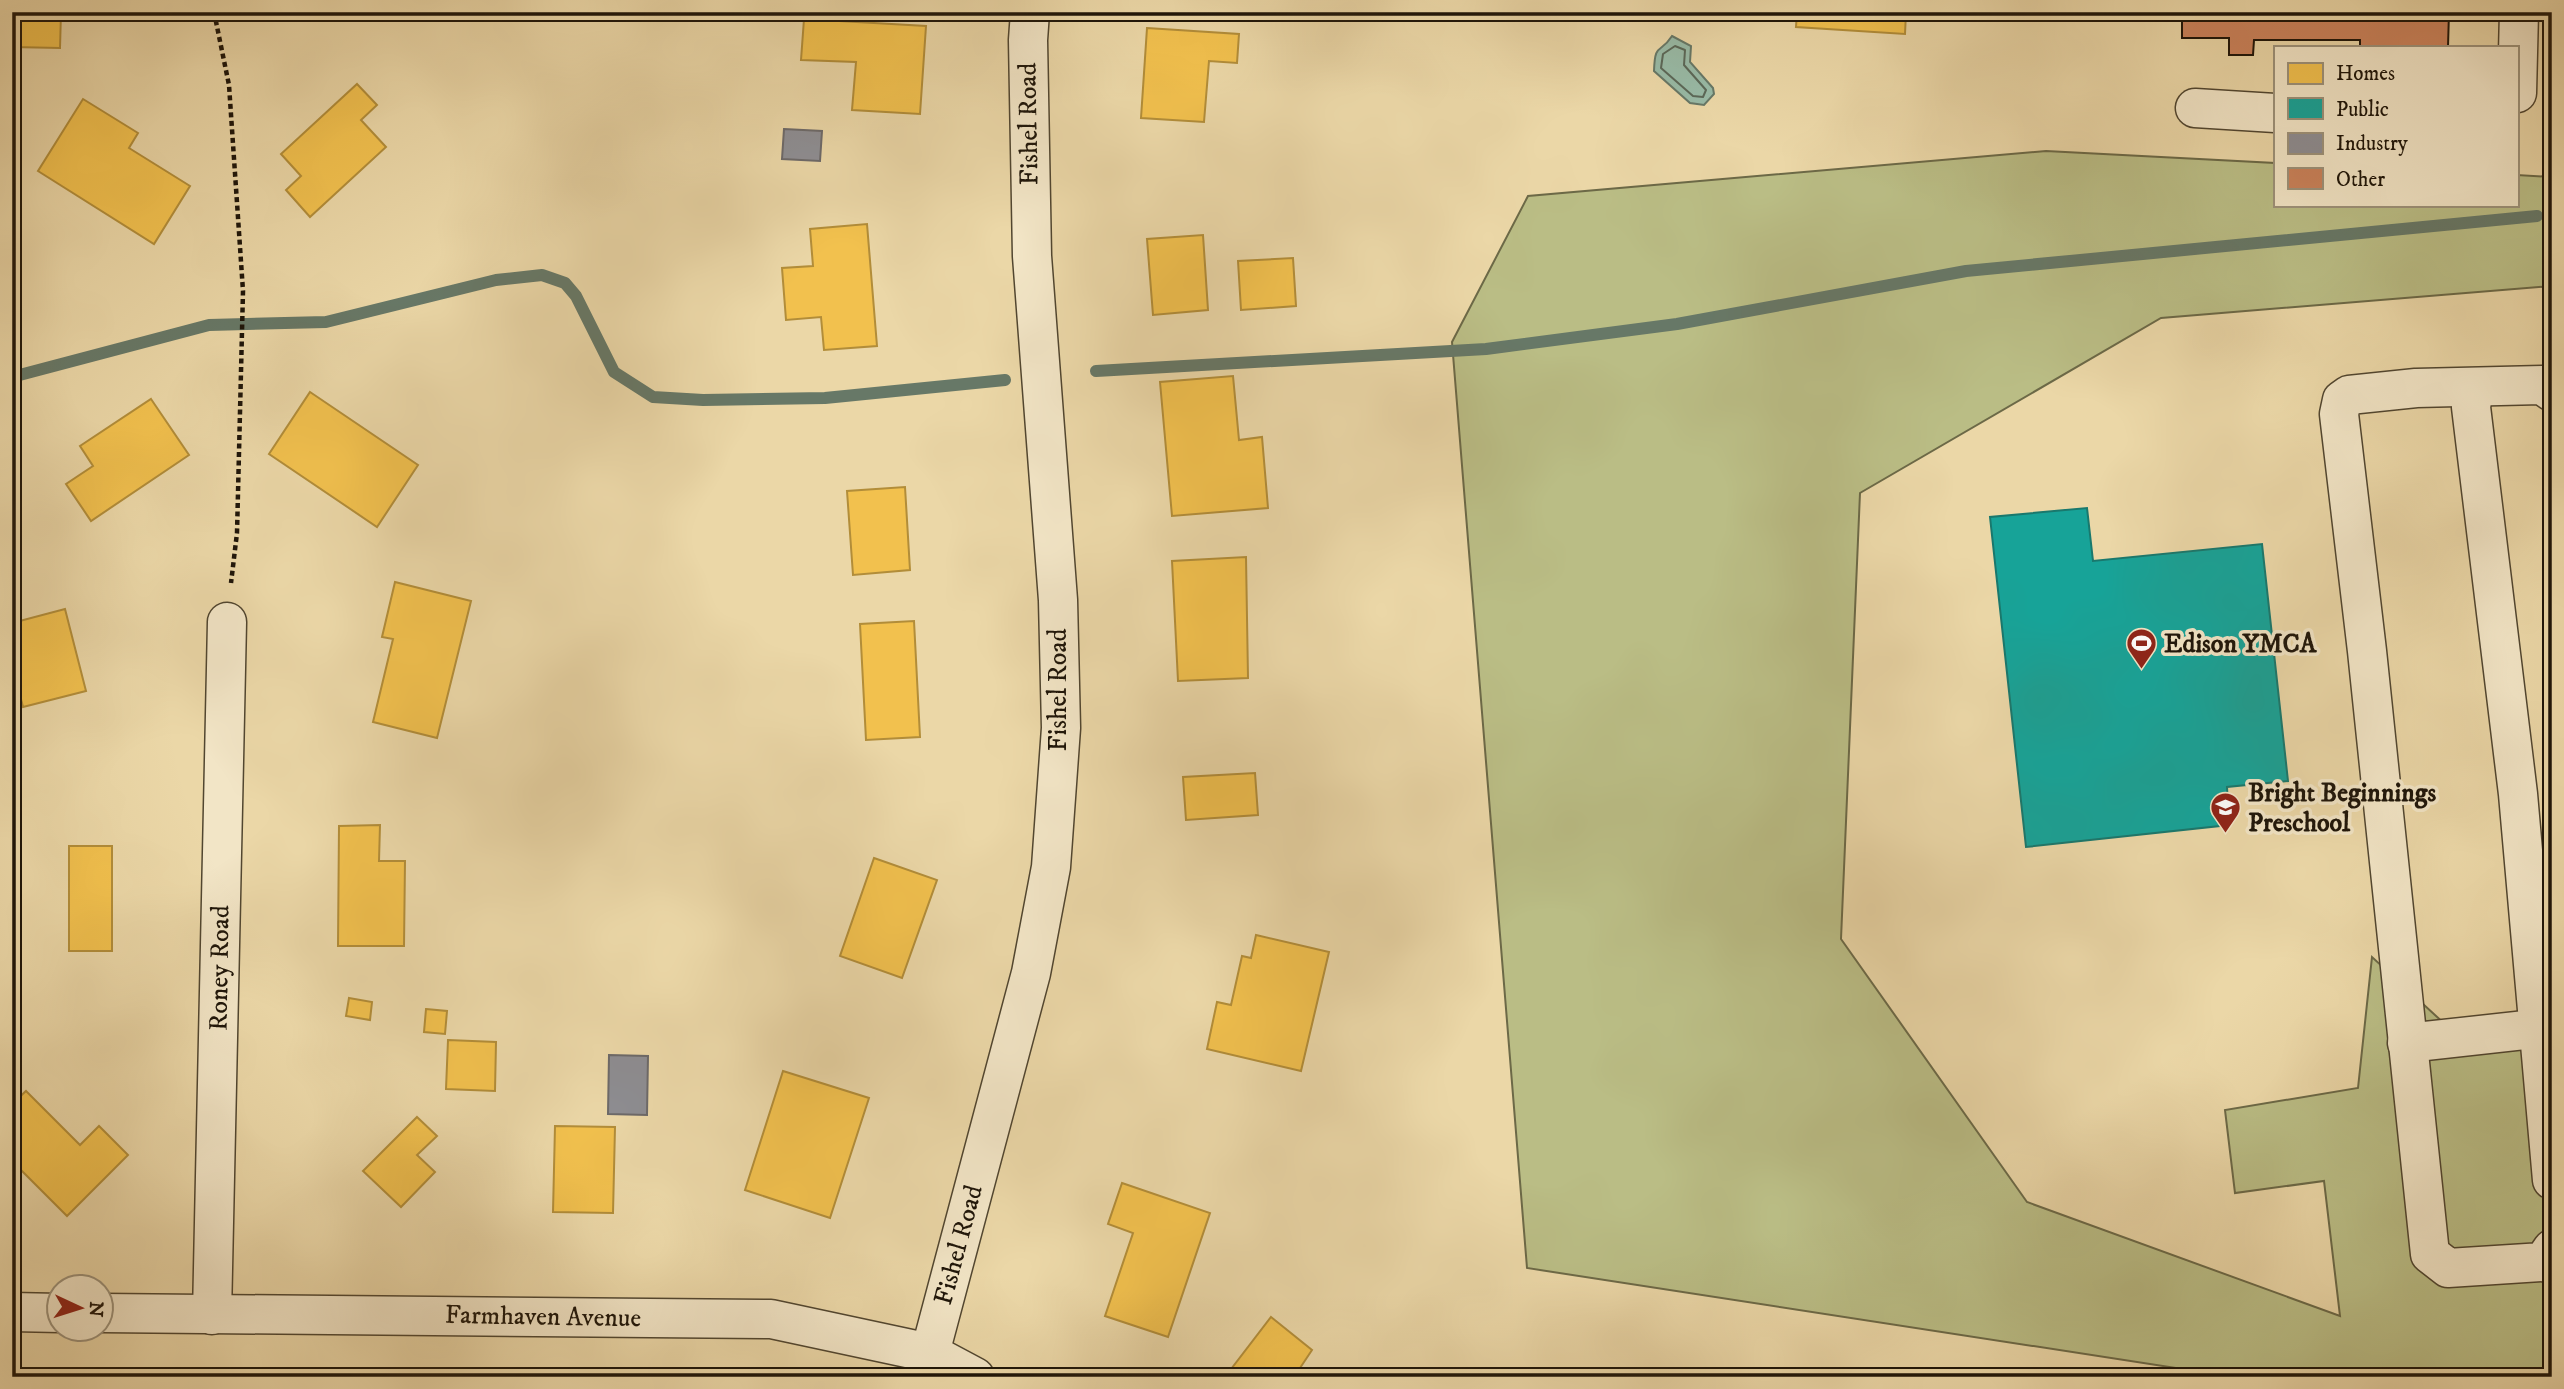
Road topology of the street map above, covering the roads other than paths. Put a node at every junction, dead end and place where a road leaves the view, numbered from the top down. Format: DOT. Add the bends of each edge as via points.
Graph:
graph roads {
  1 [pos="1030,12"];
  2 [pos="2519,12"];
  3 [pos="2518,52"];
  4 [pos="2195,108"];
  5 [pos="2274,113"];
  6 [pos="2481,387"];
  7 [pos="2552,392"];
  8 [pos="227,622"];
  9 [pos="2545,1027"];
  10 [pos="2407,1043"];
  11 [pos="2552,1180"];
  12 [pos="2552,1249"];
  13 [pos="12,1312"];
  14 [pos="46,1313"];
  15 [pos="116,1313"];
  16 [pos="212,1315"];
  17 [pos="930,1353"];
  18 [pos="975,1377"];
  1 -- 17 [label="street, Fishel Road" via="1031,256 1058,600 1061,728 1051,867 1031,973"];
  2 -- 3 [label="street"];
  4 -- 5 [label="street"];
  6 -- 7 [label="street" via="2542,385"];
  6 -- 9 [label="street" via="2473,395 2471,407"];
  6 -- 10 [label="street" via="2349,395 2342,400 2339,414"];
  8 -- 16 [label="street, Roney Road"];
  9 -- 10 [label="street"];
  9 -- 11 [label="street"];
  10 -- 12 [label="street" via="2430,1254 2448,1268 2543,1262"];
  13 -- 14 [label="street"];
  15 -- 16 [label="street, Farmhaven Avenue"];
  16 -- 17 [label="street, Farmhaven Avenue" via="771,1320"];
  17 -- 18 [label="street, Farmhaven Avenue"];
}
